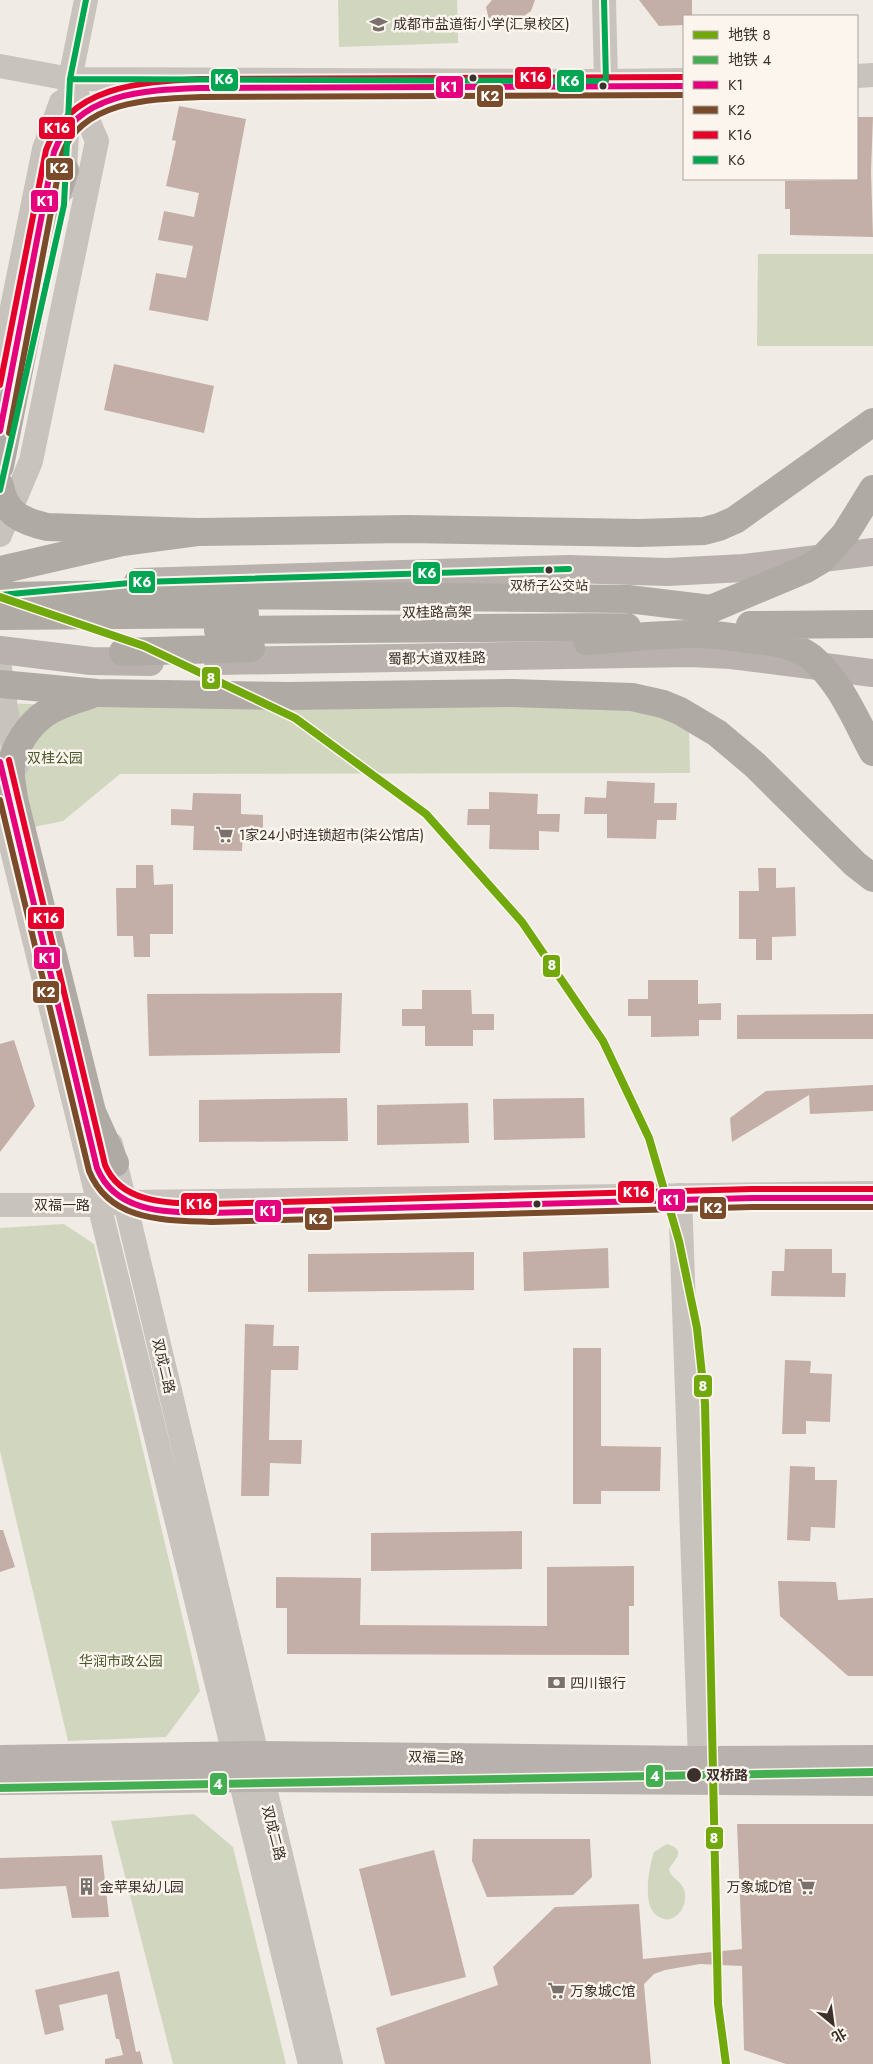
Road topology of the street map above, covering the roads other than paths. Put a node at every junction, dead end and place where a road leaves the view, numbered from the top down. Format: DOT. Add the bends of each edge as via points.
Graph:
graph roads {
  1 [pos="86,0"];
  2 [pos="604,0"];
  3 [pos="0,66"];
  4 [pos="873,75"];
  5 [pos="858,76"];
  6 [pos="70,79"];
  7 [pos="683,80"];
  8 [pos="606,81"];
  9 [pos="65,170"];
  10 [pos="0,367"];
  11 [pos="873,422"];
  12 [pos="0,466"];
  13 [pos="0,486"];
  14 [pos="873,489"];
  15 [pos="0,490"];
  16 [pos="197,532"];
  17 [pos="0,535"];
  18 [pos="873,552"];
  19 [pos="751,567"];
  20 [pos="0,570"];
  21 [pos="0,596"];
  22 [pos="873,608"];
  23 [pos="0,616"];
  24 [pos="710,620"];
  25 [pos="873,624"];
  26 [pos="0,633"];
  27 [pos="586,642"];
  28 [pos="780,642"];
  29 [pos="0,649"];
  30 [pos="123,652"];
  31 [pos="749,658"];
  32 [pos="0,668"];
  33 [pos="873,673"];
  34 [pos="0,684"];
  35 [pos="98,692"];
  36 [pos="873,752"];
  37 [pos="0,801"];
  38 [pos="873,878"];
  39 [pos="116,1163"];
  40 [pos="873,1193"];
  41 [pos="680,1195"];
  42 [pos="125,1202"];
  43 [pos="0,1205"];
  44 [pos="98,1205"];
  45 [pos="0,1759"];
  46 [pos="873,1759"];
  47 [pos="700,1760"];
  48 [pos="247,1767"];
  49 [pos="0,1781"];
  50 [pos="873,1782"];
  51 [pos="310,2064"];
  52 [pos="331,2064"];
  1 -- 6 [label="street"];
  2 -- 8 [label="street"];
  3 -- 6 [label="street"];
  4 -- 5 [label="street"];
  6 -- 8 [label="street"];
  6 -- 9 [label="street"];
  6 -- 10 [label="street" via="44,149"];
  6 -- 17 [label="street" via="97,141 31,461"];
  7 -- 8 [label="street"];
  9 -- 12 [label="highway" via="49,218"];
  9 -- 15 [label="street" via="64,205"];
  11 -- 16 [label="highway" via="735,520 704,531"];
  13 -- 16 [label="highway, bridge" via="2,498 16,516 29,523 47,527"];
  14 -- 24 [label="highway, bridge" via="845,534 821,560"];
  16 -- 20 [label="highway, bridge" via="122,542"];
  18 -- 19 [label="main road"];
  19 -- 21 [label="main road" via="667,572 569,569 458,571 141,582"];
  19 -- 31 [label="main road"];
  21 -- 24 [label="highway" via="140,594 628,599"];
  22 -- 24 [label="highway, 双桂路高架"];
  23 -- 24 [label="highway, 双桂路高架"];
  24 -- 25 [label="highway, 双桂路高架, bridge"];
  24 -- 26 [label="highway, 双桂路高架"];
  24 -- 27 [label="highway, bridge"];
  24 -- 28 [label="highway, bridge"];
  27 -- 28 [label="highway, bridge" via="705,634"];
  27 -- 30 [label="highway" via="515,639"];
  28 -- 36 [label="highway, bridge" via="809,656 824,670 852,710"];
  29 -- 30 [label="main road"];
  29 -- 31 [label="main road, 蜀都大道双桂路" via="91,662 690,653"];
  31 -- 33 [label="main road, 蜀都大道双桂路"];
  32 -- 39 [label="street, 双成二路" via="8,728"];
  34 -- 35 [label="highway, bridge"];
  35 -- 38 [label="highway, bridge" via="288,696 512,693 632,697 663,704 717,733"];
  35 -- 39 [label="highway, bridge" via="46,712 24,736 11,768 14,799 92,1112"];
  37 -- 44 [label="street, 双成二路"];
  39 -- 42 [label="street, 双成二路"];
  40 -- 41 [label="street, 双福一路"];
  41 -- 42 [label="street, 双福一路"];
  41 -- 47 [label="street"];
  42 -- 44 [label="street, 双福一路"];
  42 -- 48 [label="street, 双成二路"];
  43 -- 44 [label="street, 双福一路"];
  44 -- 48 [label="street, 双成二路"];
  45 -- 48 [label="main road, 双福二路"];
  46 -- 47 [label="main road, 双福二路"];
  47 -- 48 [label="main road, 双福二路"];
  48 -- 49 [label="main road, 双福二路"];
  48 -- 50 [label="main road, 双福二路"];
  48 -- 51 [label="street, 双成二路"];
  48 -- 52 [label="street, 双成二路"];
}
